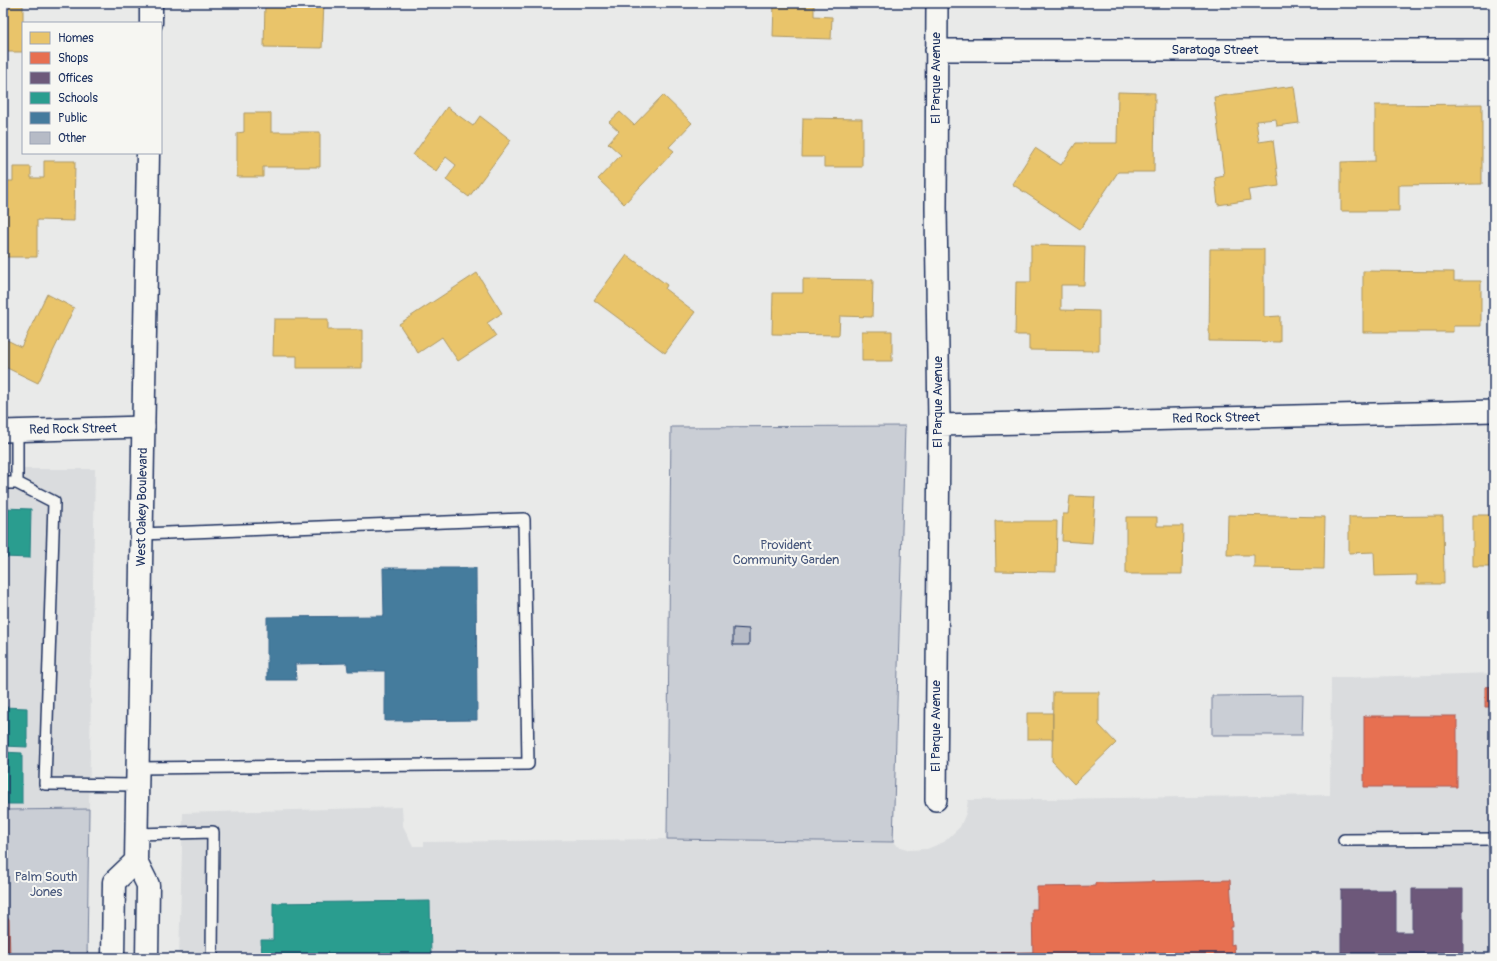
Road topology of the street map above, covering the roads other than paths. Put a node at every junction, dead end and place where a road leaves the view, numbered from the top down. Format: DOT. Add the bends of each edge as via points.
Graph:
graph roads {
  1 [pos="151,3"];
  2 [pos="937,3"];
  3 [pos="151,22"];
  4 [pos="936,50"];
  5 [pos="1494,50"];
  6 [pos="148,154"];
  7 [pos="1494,411"];
  8 [pos="938,425"];
  9 [pos="144,427"];
  10 [pos="10,430"];
  11 [pos="3,483"];
  12 [pos="17,483"];
  13 [pos="142,534"];
  14 [pos="137,776"];
  15 [pos="936,800"];
  16 [pos="136,834"];
  17 [pos="1494,839"];
  18 [pos="1344,840"];
  19 [pos="136,861"];
  20 [pos="113,958"];
  21 [pos="147,958"];
  22 [pos="212,958"];
  1 -- 3 [label="main road"];
  2 -- 4 [label="street, El Parque Avenue"];
  4 -- 5 [label="street, Saratoga Street"];
  4 -- 8 [label="street, El Parque Avenue"];
  6 -- 9 [label="main road, West Oakey Boulevard"];
  7 -- 8 [label="street, Red Rock Street"];
  8 -- 15 [label="street, El Parque Avenue"];
  9 -- 10 [label="street, Red Rock Street"];
  9 -- 13 [label="main road, West Oakey Boulevard"];
  10 -- 12 [label="lane"];
  11 -- 12 [label="lane"];
  12 -- 14 [label="lane" via="54,502 45,784"];
  13 -- 14 [label="main road, West Oakey Boulevard"];
  13 -- 14 [label="lane" via="524,519 528,764"];
  14 -- 16 [label="main road, West Oakey Boulevard"];
  16 -- 19 [label="main road, West Oakey Boulevard"];
  16 -- 22 [label="lane" via="214,832"];
  17 -- 18 [label="lane"];
  19 -- 20 [label="main road" via="114,882"];
  19 -- 21 [label="main road, West Oakey Boulevard" via="148,885"];
}
